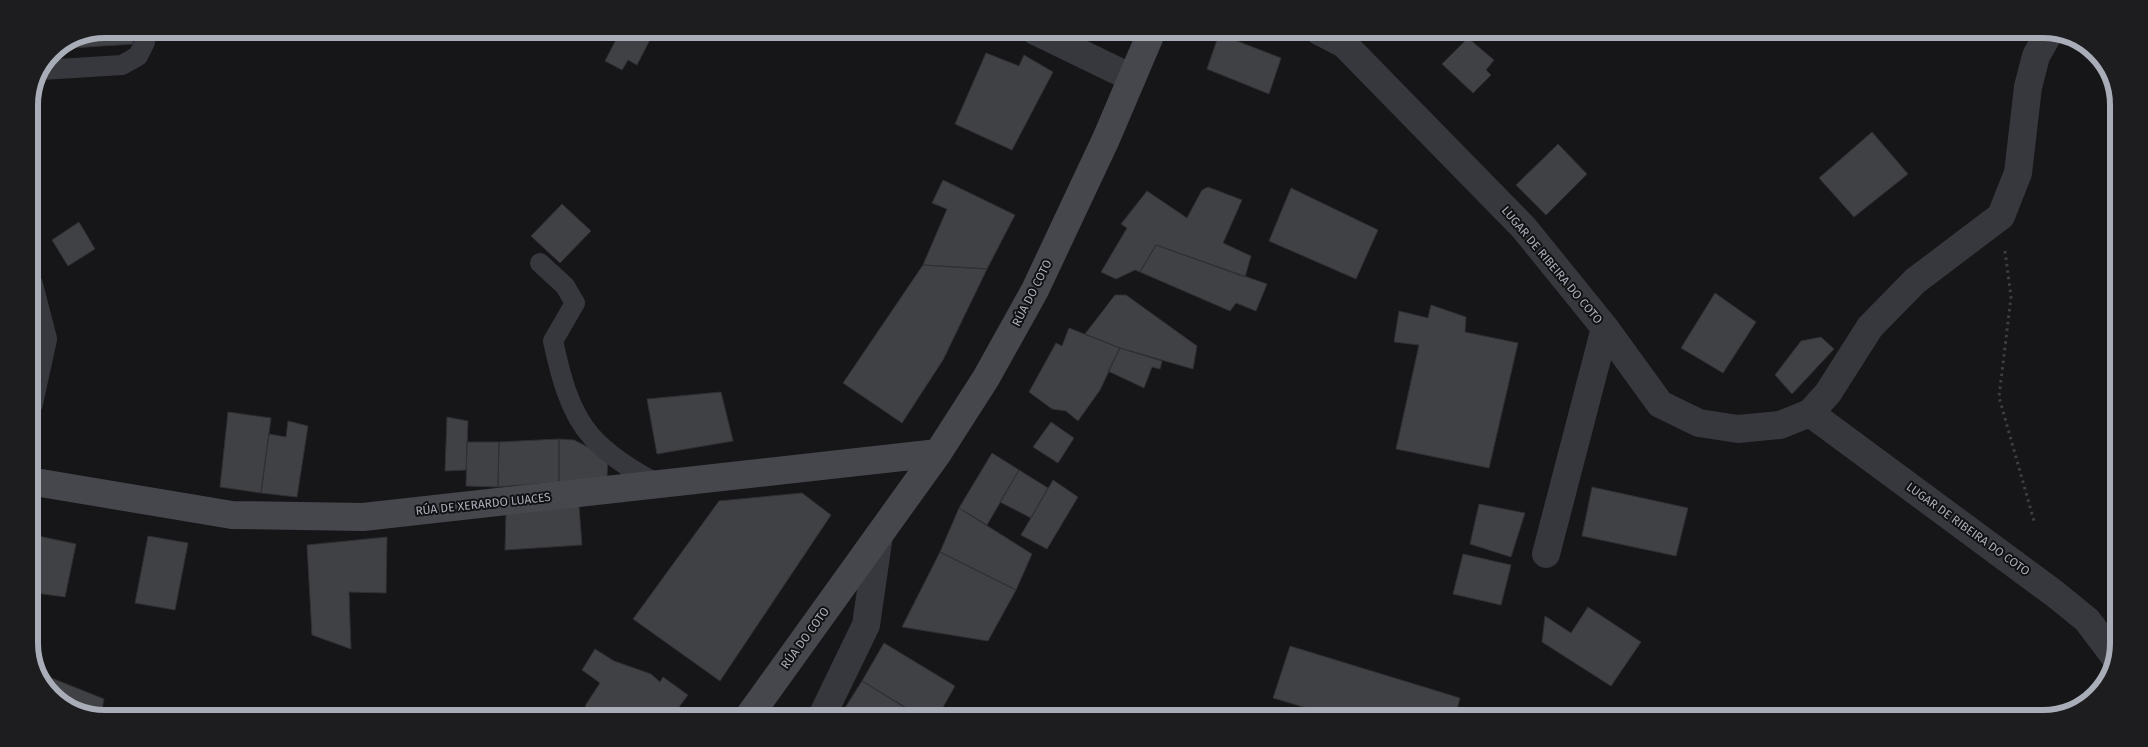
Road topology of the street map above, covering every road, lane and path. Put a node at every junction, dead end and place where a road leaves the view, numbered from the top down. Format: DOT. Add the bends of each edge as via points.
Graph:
graph roads {
  1 [pos="145,38"];
  2 [pos="1049,38"];
  3 [pos="1149,38"];
  4 [pos="1332,38"];
  5 [pos="2046,38"];
  6 [pos="48,70"];
  7 [pos="1132,78"];
  8 [pos="2001,216"];
  9 [pos="540,263"];
  10 [pos="38,320"];
  11 [pos="1605,328"];
  12 [pos="38,362"];
  13 [pos="1810,413"];
  14 [pos="938,453"];
  15 [pos="38,483"];
  16 [pos="658,484"];
  17 [pos="2034,521"];
  18 [pos="879,535"];
  19 [pos="1546,554"];
  20 [pos="2109,650"];
  21 [pos="753,710"];
  22 [pos="825,710"];
  1 -- 6 [label="lane" via="138,56 122,65"];
  2 -- 7 [label="street"];
  3 -- 7 [label="street, RÚA DO COTO"];
  4 -- 11 [label="street, LUGAR DE RIBEIRA DO COTO" via="1344,44 1524,228"];
  5 -- 8 [label="street" via="2036,56 2028,87 2018,173"];
  7 -- 14 [label="street, RÚA DO COTO" via="1035,290 986,378"];
  8 -- 13 [label="street, LUGAR DE RIBEIRA DO COTO" via="1909,287 1870,327 1828,393"];
  8 -- 17 [label="path" via="2010,297 1999,397"];
  9 -- 16 [label="lane" via="565,286 575,303 553,341 559,369 575,411 592,437 632,471"];
  10 -- 12 [label="street" via="43,339"];
  11 -- 13 [label="street, LUGAR DE RIBEIRA DO COTO" via="1660,404 1699,423 1738,429 1780,425"];
  11 -- 19 [label="street"];
  13 -- 20 [label="street, LUGAR DE RIBEIRA DO COTO" via="2055,594 2087,620"];
  14 -- 16 [label="street, RÚA DE XERARDO LUACES"];
  14 -- 18 [label="street, RÚA DO COTO"];
  15 -- 16 [label="street, RÚA DE XERARDO LUACES" via="232,515 362,517"];
  18 -- 21 [label="street, RÚA DO COTO"];
  18 -- 22 [label="street, RÚA DO COTO" via="866,625"];
}
